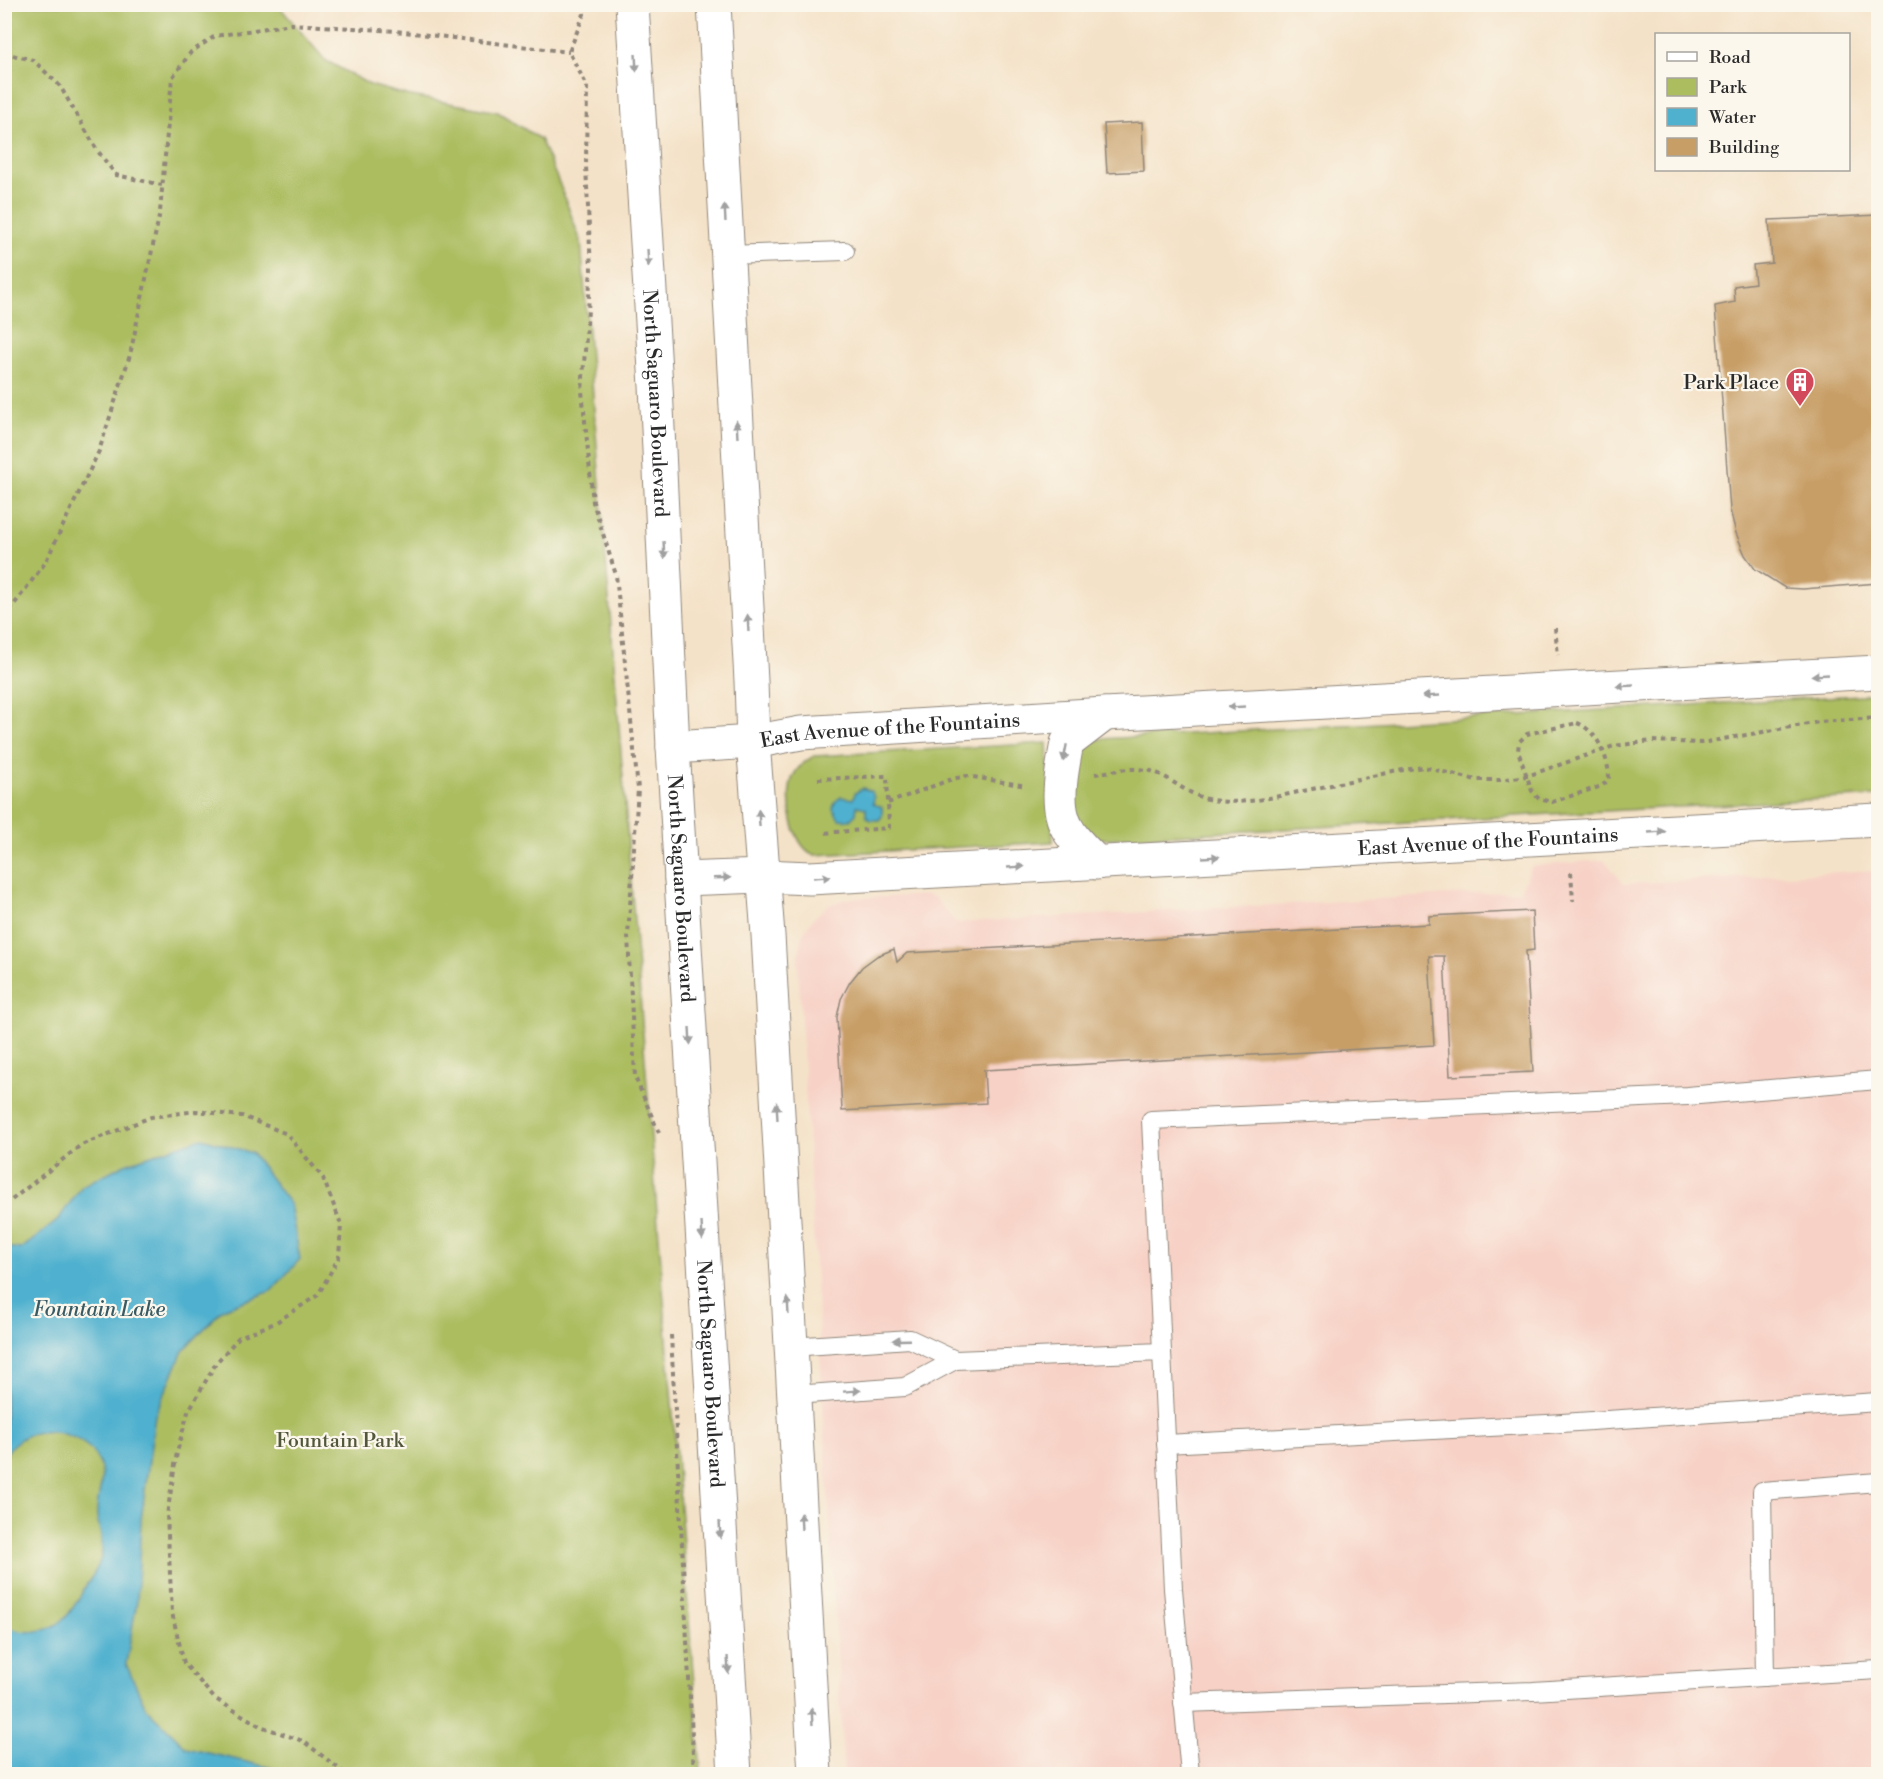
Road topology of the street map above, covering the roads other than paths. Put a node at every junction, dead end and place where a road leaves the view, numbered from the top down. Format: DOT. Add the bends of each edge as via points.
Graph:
graph roads {
  1 [pos="632,4"];
  2 [pos="714,4"];
  3 [pos="845,251"];
  4 [pos="728,255"];
  5 [pos="1878,672"];
  6 [pos="1105,714"];
  7 [pos="753,742"];
  8 [pos="673,747"];
  9 [pos="1878,820"];
  10 [pos="1097,863"];
  11 [pos="763,876"];
  12 [pos="681,879"];
  13 [pos="1878,1080"];
  14 [pos="790,1347"];
  15 [pos="1162,1352"];
  16 [pos="955,1359"];
  17 [pos="794,1395"];
  18 [pos="1878,1402"];
  19 [pos="1167,1444"];
  20 [pos="1878,1482"];
  21 [pos="1878,1670"];
  22 [pos="1765,1677"];
  23 [pos="1184,1703"];
  24 [pos="735,1774"];
  25 [pos="815,1774"];
  26 [pos="1190,1774"];
  1 -- 8 [label="main road, North Saguaro Boulevard, one-way"];
  4 -- 2 [label="main road, one-way"];
  3 -- 4 [label="lane"];
  7 -- 4 [label="main road, one-way"];
  5 -- 6 [label="main road, East Avenue of the Fountains, one-way"];
  6 -- 7 [label="main road, East Avenue of the Fountains" via="801,733"];
  6 -- 10 [label="main road, one-way" via="1067,743 1060,782 1063,818 1074,838"];
  7 -- 8 [label="main road, East Avenue of the Fountains"];
  11 -- 7 [label="main road, one-way"];
  8 -- 12 [label="main road, North Saguaro Boulevard"];
  10 -- 9 [label="main road, East Avenue of the Fountains, one-way"];
  11 -- 10 [label="main road, East Avenue of the Fountains, one-way" via="810,878"];
  12 -- 11 [label="main road, East Avenue of the Fountains, one-way"];
  14 -- 11 [label="main road, one-way"];
  12 -- 24 [label="main road, North Saguaro Boulevard, one-way"];
  13 -- 15 [label="lane" via="1687,1096 1151,1120"];
  16 -- 14 [label="lane, one-way" via="910,1339"];
  14 -- 17 [label="main road"];
  15 -- 16 [label="lane"];
  15 -- 19 [label="lane"];
  17 -- 16 [label="lane, one-way" via="905,1387"];
  25 -- 17 [label="main road, one-way"];
  18 -- 19 [label="lane"];
  19 -- 23 [label="lane" via="1173,1588"];
  20 -- 22 [label="lane" via="1762,1491"];
  21 -- 22 [label="lane"];
  22 -- 23 [label="lane" via="1533,1691"];
  23 -- 26 [label="lane"];
}
